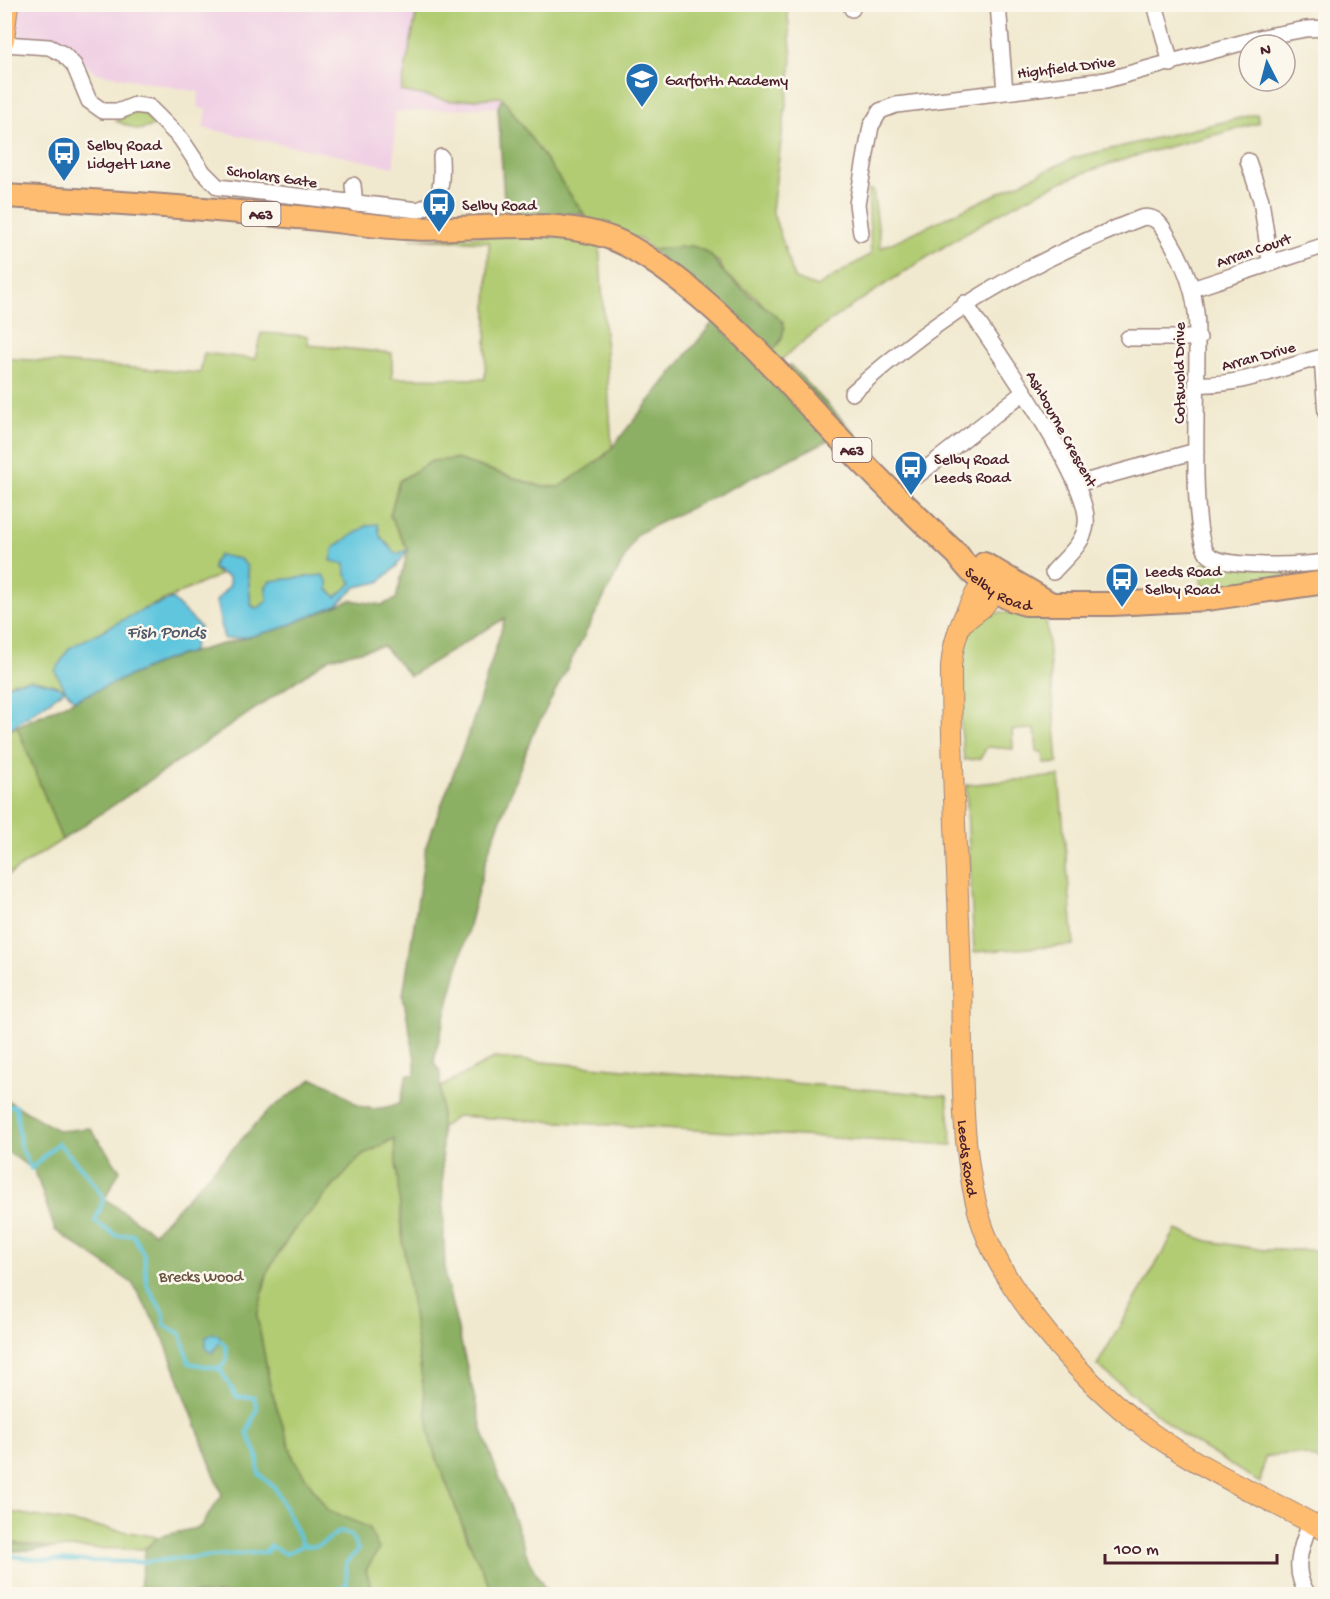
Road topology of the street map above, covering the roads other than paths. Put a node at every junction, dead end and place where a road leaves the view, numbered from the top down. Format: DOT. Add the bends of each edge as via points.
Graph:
graph roads {
  1 [pos="8,4"];
  2 [pos="998,4"];
  3 [pos="1155,4"];
  4 [pos="1326,28"];
  5 [pos="4,42"];
  6 [pos="1171,64"];
  7 [pos="1005,92"];
  8 [pos="441,157"];
  9 [pos="1248,161"];
  10 [pos="353,184"];
  11 [pos="4,196"];
  12 [pos="356,204"];
  13 [pos="861,233"];
  14 [pos="1326,245"];
  15 [pos="1270,261"];
  16 [pos="1192,289"];
  17 [pos="965,303"];
  18 [pos="1128,338"];
  19 [pos="1198,338"];
  20 [pos="1324,357"];
  21 [pos="1199,384"];
  22 [pos="1024,392"];
  23 [pos="852,393"];
  24 [pos="1326,413"];
  25 [pos="1196,451"];
  26 [pos="918,475"];
  27 [pos="1077,484"];
  28 [pos="1326,562"];
  29 [pos="1053,572"];
  30 [pos="993,579"];
  31 [pos="1326,582"];
  32 [pos="1318,1527"];
  33 [pos="1308,1594"];
  1 -- 5 [label="main road"];
  2 -- 7 [label="street"];
  3 -- 6 [label="street"];
  4 -- 6 [label="street, Highfield Drive" via="1263,37"];
  5 -- 12 [label="street, Scholars Gate" via="49,47 63,54 74,65 88,101 103,111 120,111 135,105 149,107 181,139 218,187"];
  6 -- 7 [label="street, Highfield Drive" via="1090,83"];
  7 -- 13 [label="street, Highfield Drive" via="915,102 880,111 872,120 857,204"];
  8 -- 12 [label="street, Scholars Gate" via="442,186 427,208 409,210"];
  9 -- 15 [label="street" via="1261,200"];
  10 -- 12 [label="street"];
  11 -- 30 [label="highway, Selby Road / A63" via="411,229 539,227 587,231 616,240 644,256 745,339 890,491 958,555 973,557"];
  14 -- 15 [label="street, Arran Court"];
  15 -- 16 [label="street, Arran Court"];
  16 -- 17 [label="street, Cotswold Drive" via="1160,224 1146,217 1080,242"];
  16 -- 19 [label="street, Cotswold Drive"];
  17 -- 22 [label="street, Ashbourne Crescent"];
  17 -- 23 [label="street, Cotswold Drive"];
  18 -- 19 [label="street"];
  19 -- 21 [label="street, Cotswold Drive"];
  20 -- 21 [label="street, Arran Drive" via="1244,381"];
  20 -- 24 [label="street"];
  21 -- 25 [label="street, Cotswold Drive"];
  22 -- 26 [label="street"];
  22 -- 27 [label="street, Ashbourne Crescent"];
  25 -- 27 [label="street"];
  25 -- 28 [label="street, Cotswold Drive" via="1197,517 1203,546 1210,556 1253,564"];
  27 -- 29 [label="street, Ashbourne Crescent" via="1086,509 1086,526 1080,542"];
  30 -- 31 [label="highway, Selby Road / A63" via="1017,602 1095,604 1185,600"];
  30 -- 32 [label="main road, Leeds Road" via="983,608 964,621 954,644 951,684 965,1113 974,1192 984,1231 1016,1293 1111,1400 1166,1442"];
  32 -- 33 [label="street" via="1301,1546 1298,1564 1301,1583"];
}
